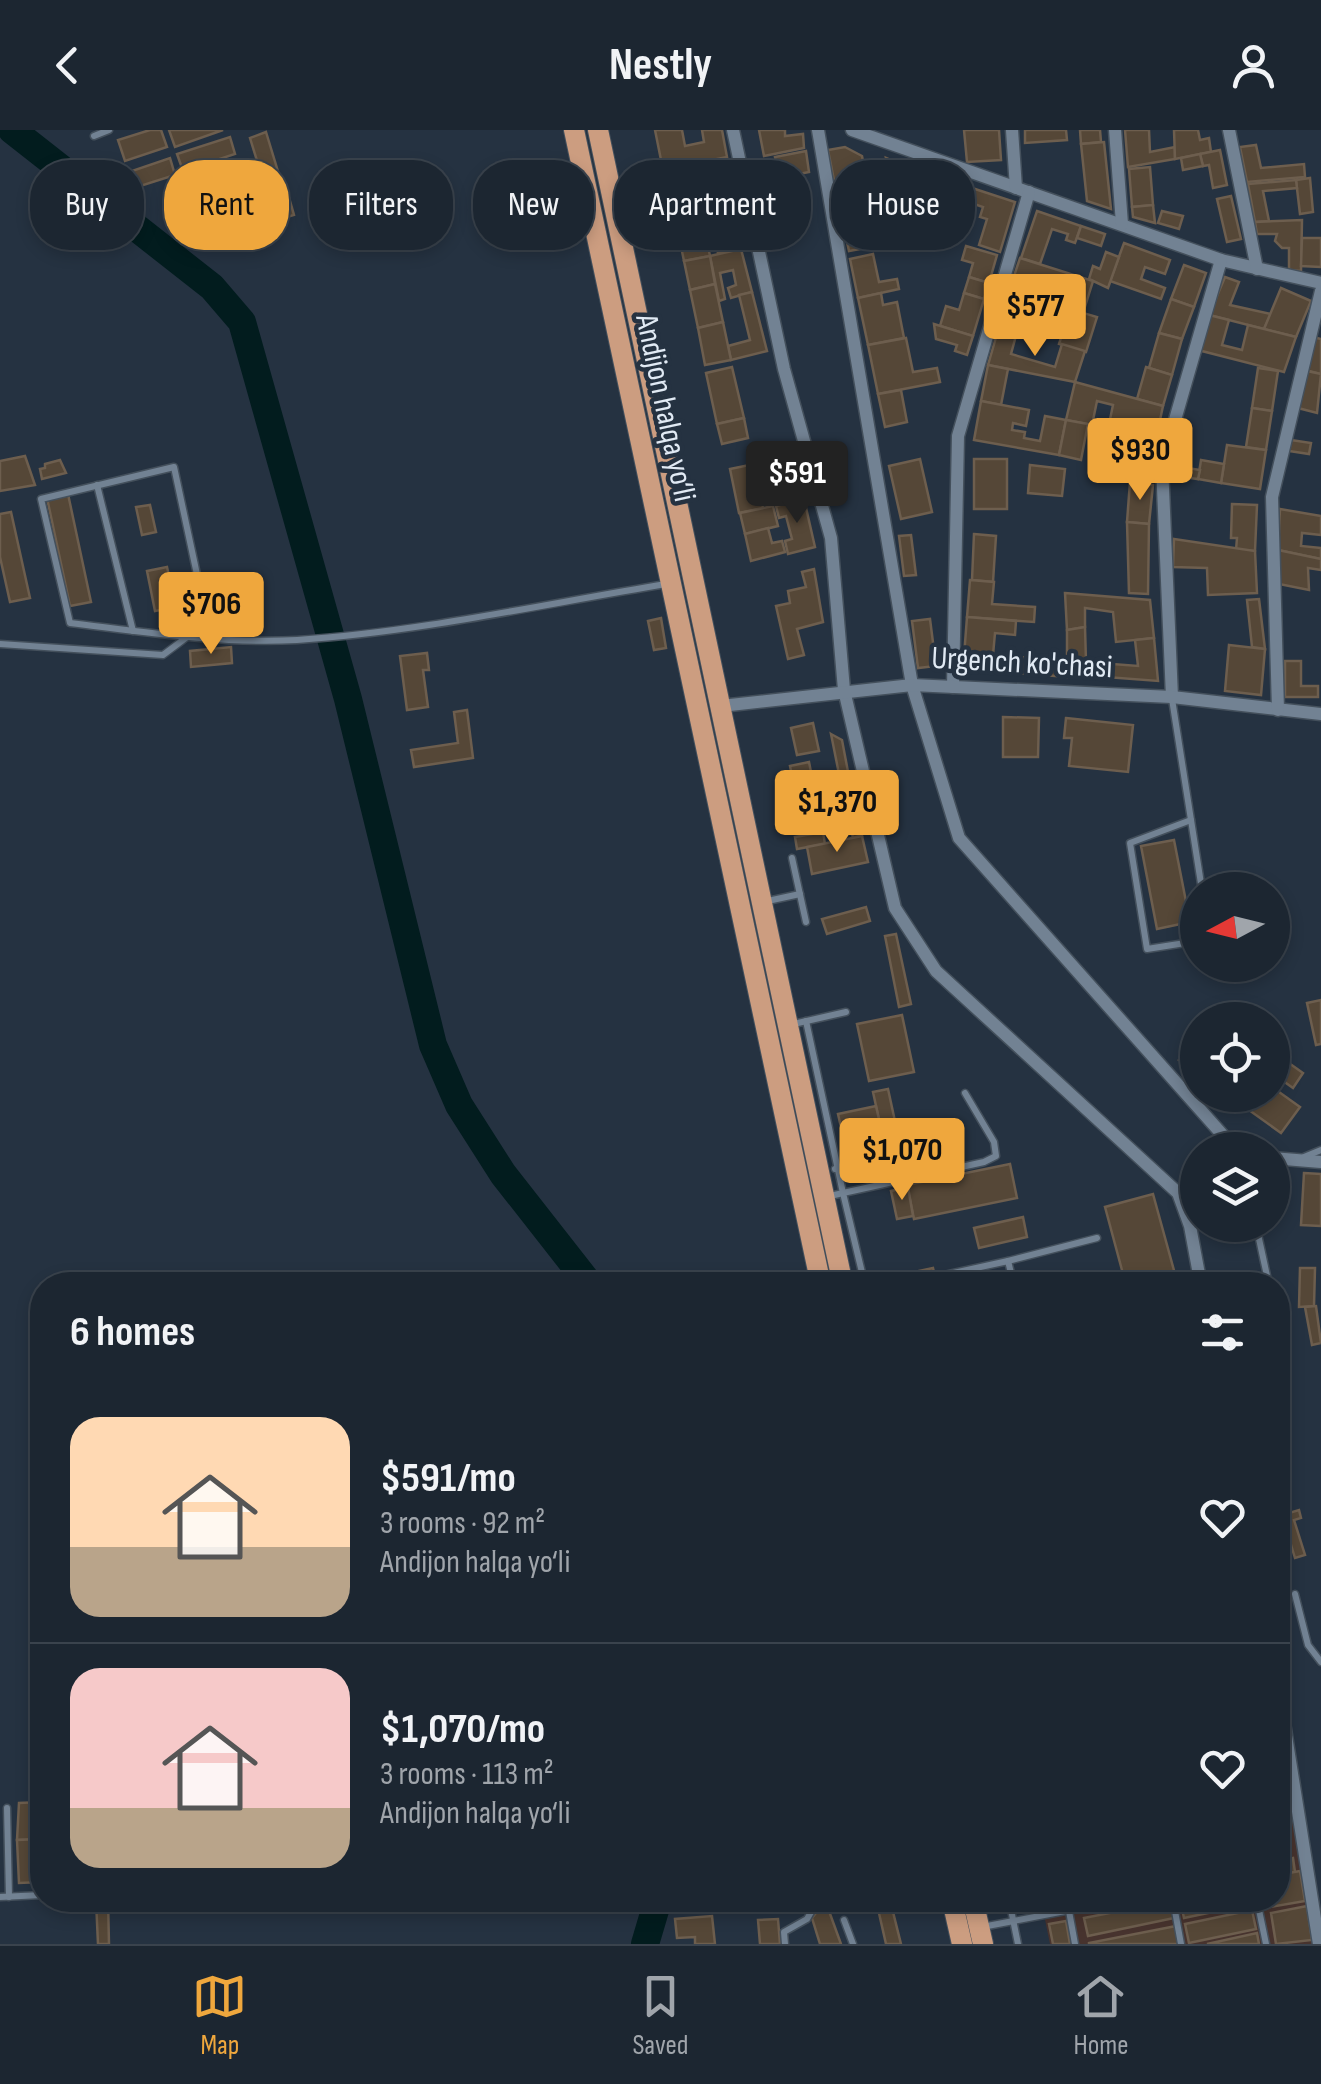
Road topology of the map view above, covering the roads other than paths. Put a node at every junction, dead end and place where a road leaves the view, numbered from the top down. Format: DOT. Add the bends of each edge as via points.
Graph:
graph roads {
  1 [pos="108,130"];
  2 [pos="574,130"];
  3 [pos="598,130"];
  4 [pos="732,130"];
  5 [pos="818,130"];
  6 [pos="852,130"];
  7 [pos="1012,130"];
  8 [pos="1114,130"];
  9 [pos="1229,130"];
  10 [pos="94,136"];
  11 [pos="1023,190"];
  12 [pos="1122,224"];
  13 [pos="1221,260"];
  14 [pos="1257,268"];
  15 [pos="1321,283"];
  16 [pos="1321,291"];
  17 [pos="97,486"];
  18 [pos="672,583"];
  19 [pos="133,631"];
  20 [pos="187,637"];
  21 [pos="211,640"];
  22 [pos="0,644"];
  23 [pos="912,685"];
  24 [pos="953,687"];
  25 [pos="844,690"];
  26 [pos="1172,697"];
  27 [pos="721,706"];
  28 [pos="1278,710"];
  29 [pos="1321,714"];
  30 [pos="1191,820"];
  31 [pos="792,858"];
  32 [pos="1199,872"];
  33 [pos="800,894"];
  34 [pos="762,902"];
  35 [pos="806,922"];
  36 [pos="1180,944"];
  37 [pos="846,1012"];
  38 [pos="797,1024"];
  39 [pos="965,1092"];
  40 [pos="1220,1132"];
  41 [pos="1321,1150"];
  42 [pos="1290,1159"];
  43 [pos="879,1160"];
  44 [pos="1298,1160"];
  45 [pos="1321,1162"];
  46 [pos="828,1170"];
  47 [pos="834,1195"];
  48 [pos="1097,1238"];
  49 [pos="1259,1242"];
  50 [pos="1008,1262"];
  51 [pos="818,1272"];
  52 [pos="842,1272"];
  53 [pos="861,1272"];
  54 [pos="959,1272"];
  55 [pos="1011,1272"];
  56 [pos="1199,1272"];
  57 [pos="1265,1272"];
  58 [pos="1295,1594"];
  59 [pos="1321,1662"];
  60 [pos="1290,1749"];
  61 [pos="7,1808"];
  62 [pos="30,1895"];
  63 [pos="10,1896"];
  64 [pos="0,1897"];
  65 [pos="1318,1899"];
  66 [pos="811,1912"];
  67 [pos="955,1912"];
  68 [pos="1011,1912"];
  69 [pos="1058,1912"];
  70 [pos="1069,1912"];
  71 [pos="1175,1912"];
  72 [pos="1259,1912"];
  73 [pos="844,1920"];
  74 [pos="1013,1920"];
  75 [pos="981,1936"];
  76 [pos="785,1944"];
  77 [pos="853,1944"];
  78 [pos="962,1944"];
  79 [pos="1018,1944"];
  80 [pos="1075,1944"];
  81 [pos="1182,1944"];
  82 [pos="1266,1944"];
  83 [pos="1320,1944"];
  1 -- 10 [label="lane"];
  2 -- 18 [label="highway, Andijon halqa yo‘li"];
  3 -- 27 [label="highway, Andijon halqa yo‘li"];
  4 -- 25 [label="street" via="784,368 831,538"];
  5 -- 23 [label="street"];
  6 -- 11 [label="street"];
  7 -- 11 [label="street"];
  8 -- 12 [label="street"];
  9 -- 14 [label="street"];
  11 -- 12 [label="street"];
  11 -- 24 [label="street" via="958,436"];
  12 -- 13 [label="street"];
  13 -- 14 [label="street"];
  13 -- 26 [label="street" via="1162,465"];
  14 -- 15 [label="street"];
  16 -- 28 [label="street" via="1272,497"];
  17 -- 19 [label="lane"];
  17 -- 19 [label="lane" via="41,499 70,623"];
  17 -- 21 [label="lane" via="174,467"];
  18 -- 21 [label="lane" via="385,630"];
  18 -- 51 [label="highway, Andijon halqa yo‘li"];
  19 -- 20 [label="lane"];
  20 -- 21 [label="lane"];
  20 -- 22 [label="lane" via="162,655"];
  23 -- 24 [label="street, Urgench ko'chasi"];
  23 -- 25 [label="street, Urgench ko'chasi"];
  23 -- 40 [label="street" via="959,838"];
  24 -- 26 [label="street, Urgench ko'chasi"];
  25 -- 27 [label="street, Urgench ko'chasi"];
  25 -- 56 [label="street" via="895,908 936,971 1178,1193"];
  26 -- 28 [label="street, Urgench ko'chasi"];
  26 -- 30 [label="lane"];
  27 -- 34 [label="highway, Andijon halqa yo‘li"];
  28 -- 29 [label="street, Urgench ko'chasi"];
  30 -- 32 [label="lane"];
  30 -- 36 [label="lane" via="1130,844 1147,949"];
  31 -- 33 [label="lane"];
  33 -- 34 [label="lane"];
  33 -- 35 [label="lane"];
  34 -- 38 [label="highway, Andijon halqa yo‘li"];
  37 -- 38 [label="lane"];
  38 -- 46 [label="highway, Andijon halqa yo‘li"];
  39 -- 47 [label="lane" via="996,1156"];
  41 -- 44 [label="lane"];
  42 -- 44 [label="street"];
  43 -- 46 [label="lane"];
  44 -- 45 [label="street"];
  46 -- 47 [label="highway, Andijon halqa yo‘li"];
  47 -- 52 [label="highway, Andijon halqa yo‘li"];
  47 -- 53 [label="lane"];
  48 -- 50 [label="lane"];
  49 -- 57 [label="lane"];
  50 -- 54 [label="lane"];
  50 -- 55 [label="lane"];
  58 -- 59 [label="lane" via="1308,1645"];
  60 -- 65 [label="street"];
  61 -- 63 [label="lane"];
  62 -- 63 [label="lane"];
  63 -- 64 [label="lane"];
  65 -- 83 [label="street"];
  66 -- 76 [label="lane" via="784,1932"];
  67 -- 78 [label="highway"];
  68 -- 74 [label="lane"];
  69 -- 74 [label="lane"];
  70 -- 80 [label="lane"];
  71 -- 81 [label="lane"];
  72 -- 82 [label="lane"];
  73 -- 77 [label="lane"];
  74 -- 75 [label="lane"];
  74 -- 79 [label="lane"];
}
